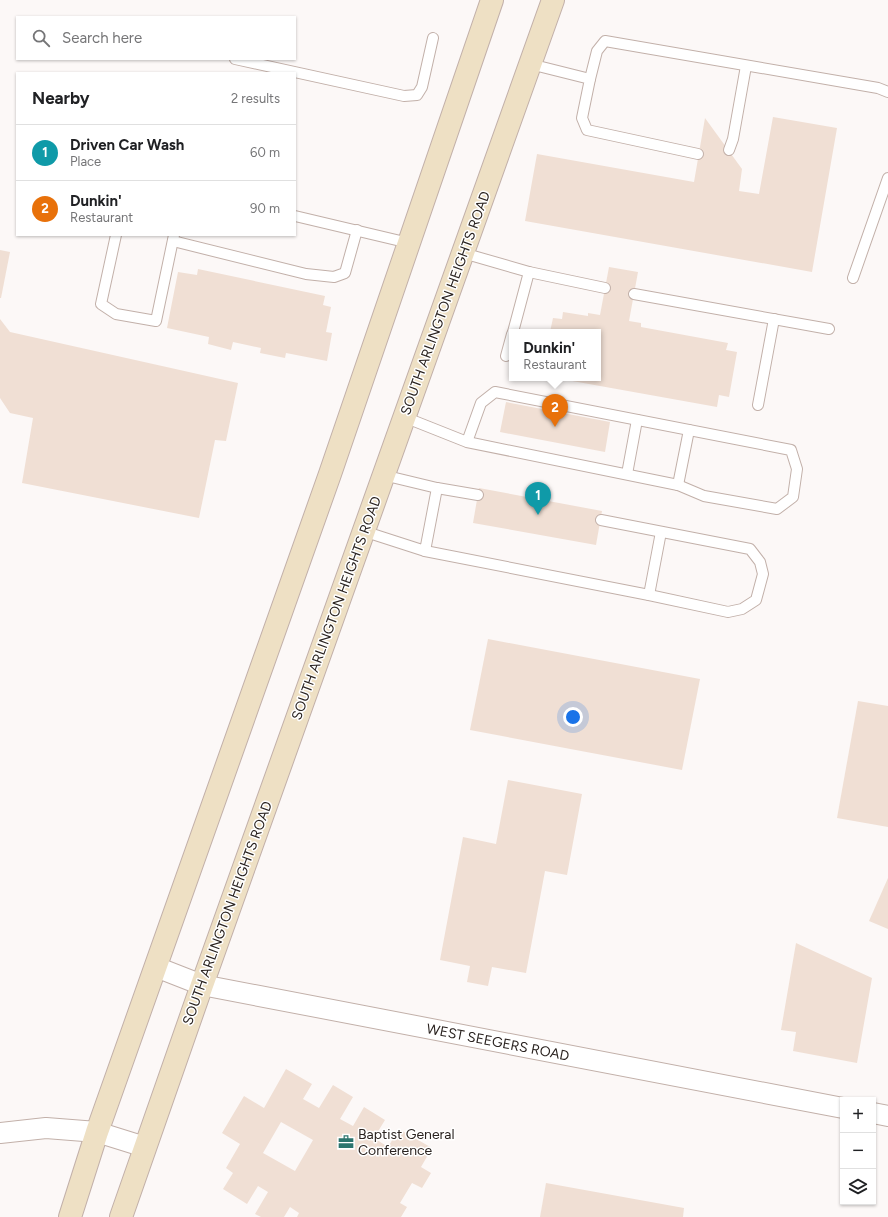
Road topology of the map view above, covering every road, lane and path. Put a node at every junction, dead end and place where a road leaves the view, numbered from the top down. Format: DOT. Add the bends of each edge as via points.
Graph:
graph roads {
  1 [pos="491,0"];
  2 [pos="553,0"];
  3 [pos="433,38"];
  4 [pos="240,60"];
  5 [pos="530,64"];
  6 [pos="746,66"];
  7 [pos="294,72"];
  8 [pos="296,72"];
  9 [pos="590,80"];
  10 [pos="888,92"];
  11 [pos="729,150"];
  12 [pos="698,154"];
  13 [pos="888,178"];
  14 [pos="296,216"];
  15 [pos="356,230"];
  16 [pos="116,236"];
  17 [pos="174,238"];
  18 [pos="408,243"];
  19 [pos="463,253"];
  20 [pos="529,272"];
  21 [pos="853,278"];
  22 [pos="605,288"];
  23 [pos="634,294"];
  24 [pos="774,319"];
  25 [pos="513,329"];
  26 [pos="829,329"];
  27 [pos="509,344"];
  28 [pos="506,356"];
  29 [pos="758,405"];
  30 [pos="404,417"];
  31 [pos="637,420"];
  32 [pos="689,430"];
  33 [pos="467,442"];
  34 [pos="627,474"];
  35 [pos="384,475"];
  36 [pos="678,485"];
  37 [pos="437,488"];
  38 [pos="478,495"];
  39 [pos="601,520"];
  40 [pos="364,531"];
  41 [pos="661,532"];
  42 [pos="425,552"];
  43 [pos="649,595"];
  44 [pos="156,967"];
  45 [pos="202,985"];
  46 [pos="840,1107"];
  47 [pos="876,1114"];
  48 [pos="888,1116"];
  49 [pos="98,1132"];
  50 [pos="0,1133"];
  51 [pos="145,1147"];
  52 [pos="70,1217"];
  53 [pos="121,1217"];
  1 -- 18 [label="main road"];
  2 -- 5 [label="main road, SOUTH ARLINGTON HEIGHTS ROAD"];
  3 -- 8 [label="lane" via="422,87 417,95 404,96"];
  4 -- 7 [label="lane"];
  5 -- 9 [label="lane"];
  5 -- 19 [label="main road, SOUTH ARLINGTON HEIGHTS ROAD"];
  6 -- 9 [label="lane" via="605,41 597,51"];
  6 -- 10 [label="lane" via="878,88"];
  6 -- 11 [label="lane"];
  9 -- 12 [label="lane" via="582,118 587,130"];
  13 -- 21 [label="lane"];
  14 -- 15 [label="lane"];
  15 -- 17 [label="lane" via="345,273 334,277 306,274"];
  15 -- 18 [label="lane"];
  16 -- 17 [label="lane" via="101,304 116,314 156,321"];
  18 -- 44 [label="main road" via="330,474"];
  19 -- 20 [label="lane"];
  19 -- 30 [label="main road, SOUTH ARLINGTON HEIGHTS ROAD"];
  20 -- 22 [label="lane"];
  20 -- 25 [label="lane"];
  23 -- 24 [label="lane"];
  24 -- 26 [label="lane"];
  24 -- 29 [label="lane"];
  27 -- 28 [label="lane"];
  30 -- 33 [label="lane"];
  30 -- 35 [label="main road, SOUTH ARLINGTON HEIGHTS ROAD"];
  31 -- 32 [label="lane"];
  31 -- 33 [label="lane" via="495,392 481,403"];
  31 -- 34 [label="lane"];
  32 -- 36 [label="lane"];
  32 -- 36 [label="lane" via="791,450 797,469 793,497 777,509 704,496"];
  33 -- 34 [label="lane"];
  34 -- 36 [label="lane"];
  35 -- 37 [label="lane"];
  35 -- 40 [label="main road, SOUTH ARLINGTON HEIGHTS ROAD"];
  37 -- 38 [label="lane"];
  37 -- 42 [label="lane"];
  39 -- 41 [label="lane"];
  40 -- 42 [label="lane"];
  40 -- 45 [label="main road, SOUTH ARLINGTON HEIGHTS ROAD"];
  41 -- 43 [label="lane"];
  41 -- 43 [label="lane" via="750,549 760,562 762,574 756,600 742,609 728,612"];
  42 -- 43 [label="lane"];
  44 -- 45 [label="street, WEST SEEGERS ROAD"];
  44 -- 49 [label="main road"];
  45 -- 46 [label="street, WEST SEEGERS ROAD"];
  45 -- 51 [label="main road, SOUTH ARLINGTON HEIGHTS ROAD"];
  47 -- 48 [label="street"];
  49 -- 50 [label="street" via="46,1128"];
  49 -- 51 [label="street"];
  49 -- 52 [label="main road"];
  51 -- 53 [label="main road, SOUTH ARLINGTON HEIGHTS ROAD"];
}
